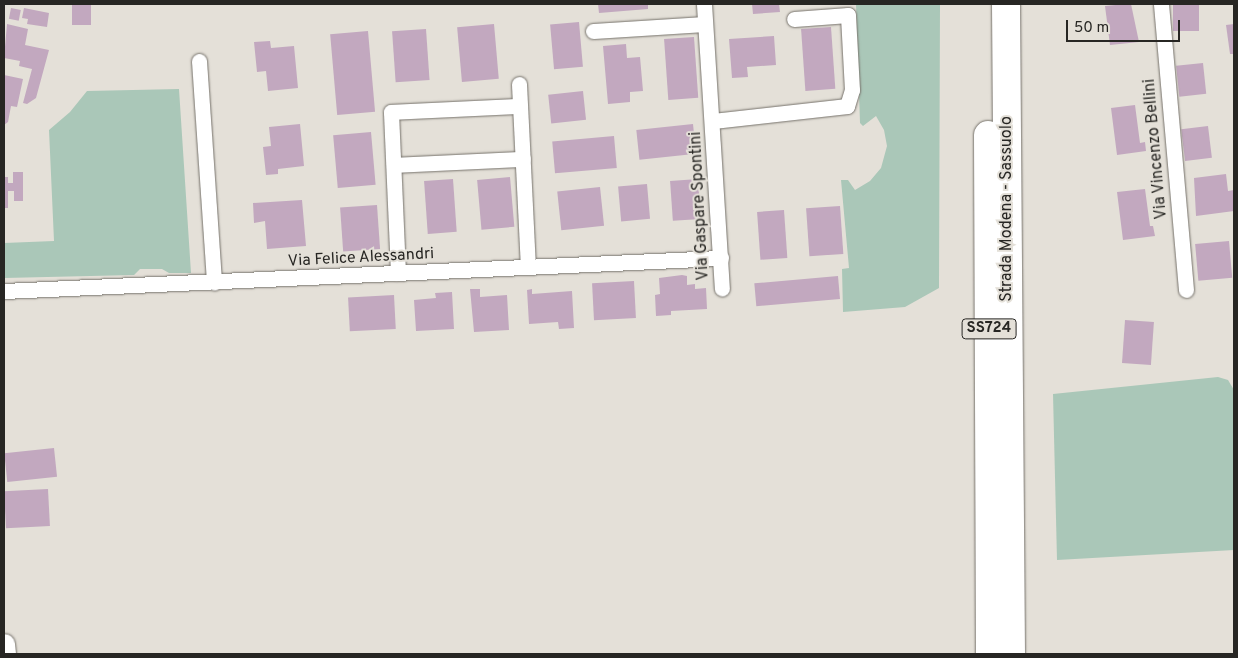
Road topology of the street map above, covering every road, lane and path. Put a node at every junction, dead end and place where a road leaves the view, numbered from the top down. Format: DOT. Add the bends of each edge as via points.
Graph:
graph roads {
  1 [pos="704,4"];
  2 [pos="987,4"];
  3 [pos="1006,4"];
  4 [pos="1160,4"];
  5 [pos="794,19"];
  6 [pos="705,24"];
  7 [pos="592,31"];
  8 [pos="199,60"];
  9 [pos="520,84"];
  10 [pos="520,106"];
  11 [pos="713,121"];
  12 [pos="523,159"];
  13 [pos="394,165"];
  14 [pos="721,258"];
  15 [pos="528,267"];
  16 [pos="398,274"];
  17 [pos="214,282"];
  18 [pos="722,288"];
  19 [pos="1186,290"];
  20 [pos="4,291"];
  21 [pos="4,644"];
  22 [pos="5,654"];
  23 [pos="990,654"];
  24 [pos="1011,654"];
  1 -- 6 [label="street, Via Gaspare Spontini"];
  2 -- 23 [label="highway, Strada Modena - Sassuolo / SS724"];
  3 -- 24 [label="highway, Strada Modena - Sassuolo"];
  4 -- 19 [label="street, Via Vincenzo Bellini"];
  5 -- 11 [label="street, Via Gaspare Spontini" via="848,14 852,90 847,106"];
  6 -- 7 [label="street"];
  6 -- 11 [label="street, Via Gaspare Spontini"];
  8 -- 17 [label="street"];
  9 -- 10 [label="street"];
  10 -- 12 [label="street"];
  10 -- 13 [label="street" via="391,112"];
  11 -- 14 [label="street, Via Gaspare Spontini"];
  12 -- 13 [label="street"];
  12 -- 15 [label="street"];
  13 -- 16 [label="street"];
  14 -- 15 [label="street, Via Felice Alessandri"];
  14 -- 18 [label="street, Via Gaspare Spontini"];
  15 -- 16 [label="street, Via Felice Alessandri"];
  16 -- 17 [label="street, Via Felice Alessandri"];
  17 -- 20 [label="street, Via Felice Alessandri"];
  21 -- 22 [label="street"];
}
